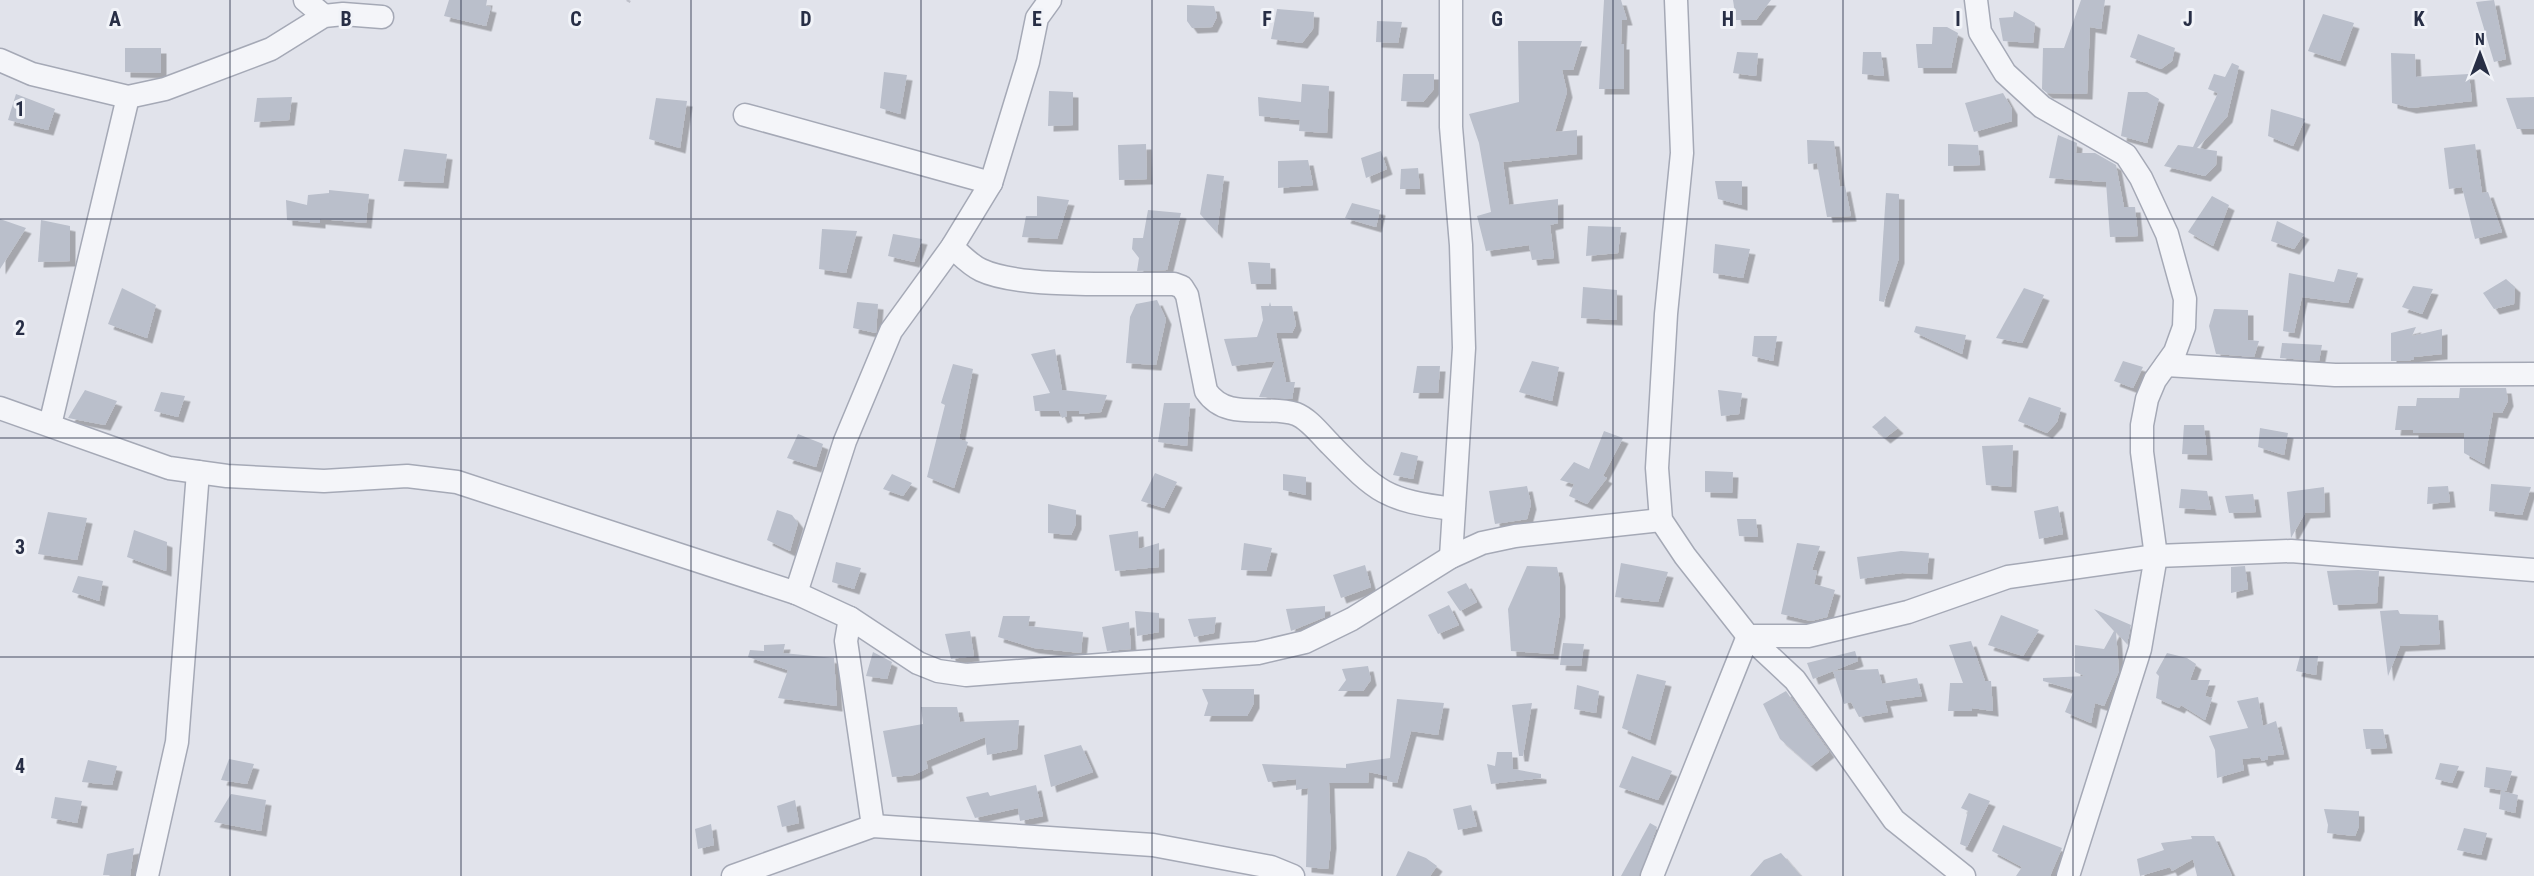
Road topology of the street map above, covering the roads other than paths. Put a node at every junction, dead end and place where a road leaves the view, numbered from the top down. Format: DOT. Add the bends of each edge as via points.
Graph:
graph roads {
  1 [pos="305,0"];
  2 [pos="1050,0"];
  3 [pos="1451,0"];
  4 [pos="1676,0"];
  5 [pos="1976,0"];
  6 [pos="324,16"];
  7 [pos="382,17"];
  8 [pos="0,60"];
  9 [pos="128,97"];
  10 [pos="745,115"];
  11 [pos="991,183"];
  12 [pos="952,247"];
  13 [pos="2166,365"];
  14 [pos="2534,374"];
  15 [pos="0,408"];
  16 [pos="50,425"];
  17 [pos="198,472"];
  18 [pos="1453,509"];
  19 [pos="1661,520"];
  20 [pos="2156,556"];
  21 [pos="1451,557"];
  22 [pos="2534,570"];
  23 [pos="796,593"];
  24 [pos="850,618"];
  25 [pos="1748,636"];
  26 [pos="873,826"];
  27 [pos="147,876"];
  28 [pos="733,876"];
  29 [pos="1293,876"];
  30 [pos="1652,876"];
  31 [pos="1964,876"];
  32 [pos="2068,876"];
  1 -- 6 [label="street"];
  2 -- 11 [label="street" via="1037,18 1028,62"];
  3 -- 18 [label="street" via="1451,128 1461,245 1464,348"];
  4 -- 19 [label="street" via="1682,153 1656,468"];
  5 -- 13 [label="street" via="1980,32 2005,73 2042,107 2126,155 2141,178 2167,234 2186,299 2184,327"];
  6 -- 7 [label="street"];
  6 -- 9 [label="street" via="272,49 165,89"];
  8 -- 9 [label="street" via="32,74"];
  9 -- 16 [label="street"];
  10 -- 11 [label="street"];
  11 -- 12 [label="street"];
  12 -- 18 [label="street" via="980,270 1006,278 1182,287 1187,295 1206,391 1212,400 1224,408 1296,414 1367,482 1389,497"];
  12 -- 23 [label="street" via="891,331 845,441"];
  13 -- 14 [label="street" via="2335,375"];
  13 -- 20 [label="street" via="2146,399 2142,425"];
  15 -- 16 [label="street"];
  16 -- 17 [label="street" via="169,468"];
  17 -- 23 [label="street" via="324,481 407,476 457,482"];
  17 -- 27 [label="street" via="177,742"];
  18 -- 21 [label="street"];
  19 -- 21 [label="street" via="1515,536 1482,543"];
  19 -- 25 [label="street" via="1684,556"];
  20 -- 22 [label="street" via="2291,551"];
  20 -- 25 [label="street" via="2008,577 1908,612 1808,636"];
  20 -- 32 [label="street" via="2140,649"];
  21 -- 24 [label="street" via="1352,619 1305,642 1258,653 966,675 918,663"];
  23 -- 24 [label="street"];
  24 -- 26 [label="street" via="846,641"];
  25 -- 30 [label="street"];
  25 -- 31 [label="street" via="1795,680 1894,820"];
  26 -- 28 [label="street"];
  26 -- 29 [label="street" via="1154,845 1271,867"];
}
